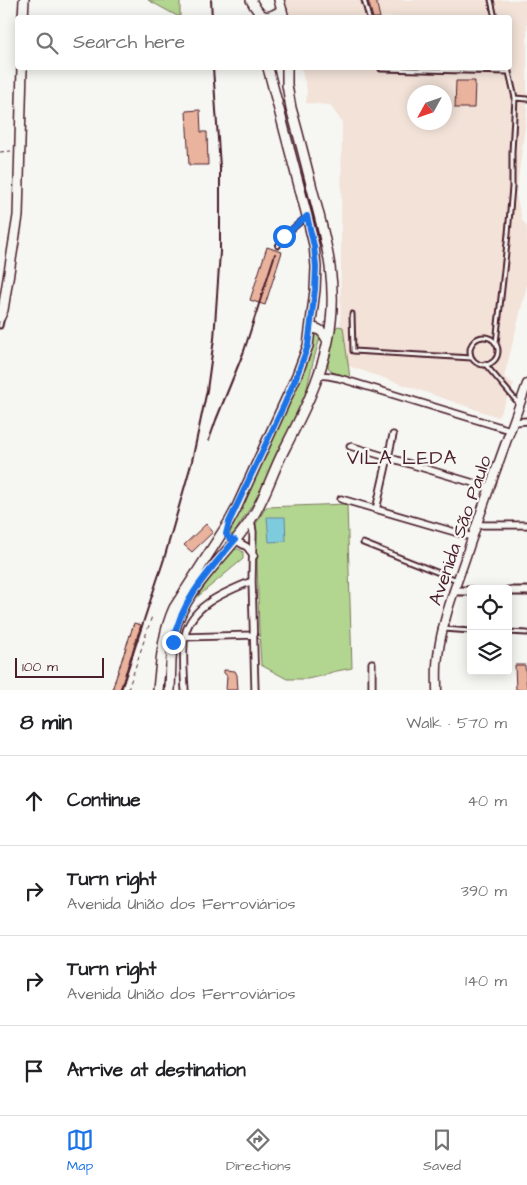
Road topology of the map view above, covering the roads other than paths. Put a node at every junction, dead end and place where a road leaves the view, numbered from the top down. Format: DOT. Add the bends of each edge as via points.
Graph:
graph roads {
  1 [pos="24,0"];
  2 [pos="250,0"];
  3 [pos="279,0"];
  4 [pos="364,0"];
  5 [pos="490,0"];
  6 [pos="283,14"];
  7 [pos="23,15"];
  8 [pos="253,15"];
  9 [pos="261,15"];
  10 [pos="368,15"];
  11 [pos="494,15"];
  12 [pos="22,70"];
  13 [pos="269,70"];
  14 [pos="287,70"];
  15 [pos="508,70"];
  16 [pos="515,98"];
  17 [pos="527,99"];
  18 [pos="307,216"];
  19 [pos="278,246"];
  20 [pos="2,313"];
  21 [pos="352,314"];
  22 [pos="0,326"];
  23 [pos="311,328"];
  24 [pos="328,341"];
  25 [pos="496,343"];
  26 [pos="472,358"];
  27 [pos="484,364"];
  28 [pos="318,375"];
  29 [pos="527,384"];
  30 [pos="520,404"];
  31 [pos="527,422"];
  32 [pos="512,426"];
  33 [pos="393,436"];
  34 [pos="350,446"];
  35 [pos="389,457"];
  36 [pos="490,488"];
  37 [pos="341,500"];
  38 [pos="376,510"];
  39 [pos="251,520"];
  40 [pos="229,522"];
  41 [pos="476,525"];
  42 [pos="527,525"];
  43 [pos="472,537"];
  44 [pos="235,540"];
  45 [pos="363,543"];
  46 [pos="254,556"];
  47 [pos="457,580"];
  48 [pos="252,581"];
  49 [pos="454,591"];
  50 [pos="467,591"];
  51 [pos="512,591"];
  52 [pos="527,591"];
  53 [pos="443,629"];
  54 [pos="467,631"];
  55 [pos="512,632"];
  56 [pos="527,633"];
  57 [pos="254,635"];
  58 [pos="185,637"];
  59 [pos="372,663"];
  60 [pos="160,673"];
  61 [pos="171,674"];
  62 [pos="158,690"];
  63 [pos="170,690"];
  64 [pos="185,690"];
  65 [pos="256,690"];
  66 [pos="372,690"];
  67 [pos="437,690"];
  1 -- 7 [label="main road"];
  2 -- 8 [label="main road"];
  2 -- 9 [label="main road"];
  3 -- 6 [label="main road"];
  4 -- 10 [label="lane"];
  5 -- 11 [label="lane"];
  12 -- 20 [label="main road" via="18,216"];
  13 -- 18 [label="main road"];
  14 -- 24 [label="main road" via="291,108 331,264 333,288"];
  15 -- 16 [label="lane"];
  16 -- 17 [label="lane"];
  16 -- 25 [label="lane" via="510,215"];
  18 -- 19 [label="lane" via="284,236"];
  18 -- 23 [label="main road" via="316,267"];
  20 -- 22 [label="lane"];
  21 -- 26 [label="lane" via="353,351"];
  23 -- 24 [label="main road" via="321,331"];
  23 -- 40 [label="main road" via="297,375"];
  24 -- 28 [label="main road"];
  25 -- 26 [label="lane" via="491,338 477,339 470,351"];
  25 -- 27 [label="lane" via="496,357"];
  26 -- 27 [label="lane"];
  27 -- 30 [label="lane"];
  28 -- 32 [label="street"];
  28 -- 39 [label="main road" via="263,500"];
  29 -- 30 [label="main road, Avenida São Paulo"];
  30 -- 32 [label="main road, Avenida São Paulo"];
  31 -- 32 [label="street"];
  32 -- 36 [label="main road, Avenida São Paulo"];
  33 -- 35 [label="street"];
  34 -- 35 [label="street"];
  35 -- 36 [label="street"];
  35 -- 38 [label="street"];
  36 -- 41 [label="main road, Avenida São Paulo"];
  37 -- 38 [label="street"];
  38 -- 43 [label="street"];
  39 -- 44 [label="main road"];
  39 -- 46 [label="street"];
  40 -- 44 [label="main road" via="226,534"];
  40 -- 60 [label="main road" via="174,608 164,635"];
  41 -- 42 [label="street"];
  41 -- 43 [label="main road, Avenida São Paulo"];
  43 -- 47 [label="main road, Avenida São Paulo"];
  44 -- 46 [label="street"];
  44 -- 61 [label="main road" via="187,603 173,642"];
  45 -- 47 [label="lane"];
  46 -- 48 [label="street"];
  47 -- 49 [label="main road, Avenida São Paulo"];
  48 -- 57 [label="street"];
  48 -- 58 [label="street" via="213,599 190,622"];
  49 -- 50 [label="street"];
  49 -- 53 [label="main road, Avenida São Paulo"];
  51 -- 52 [label="street"];
  53 -- 54 [label="lane"];
  53 -- 67 [label="main road, Avenida São Paulo"];
  55 -- 56 [label="lane"];
  57 -- 58 [label="street"];
  57 -- 65 [label="street"];
  58 -- 64 [label="street"];
  59 -- 66 [label="street"];
  60 -- 61 [label="main road"];
  60 -- 62 [label="main road"];
  61 -- 63 [label="main road"];
}
